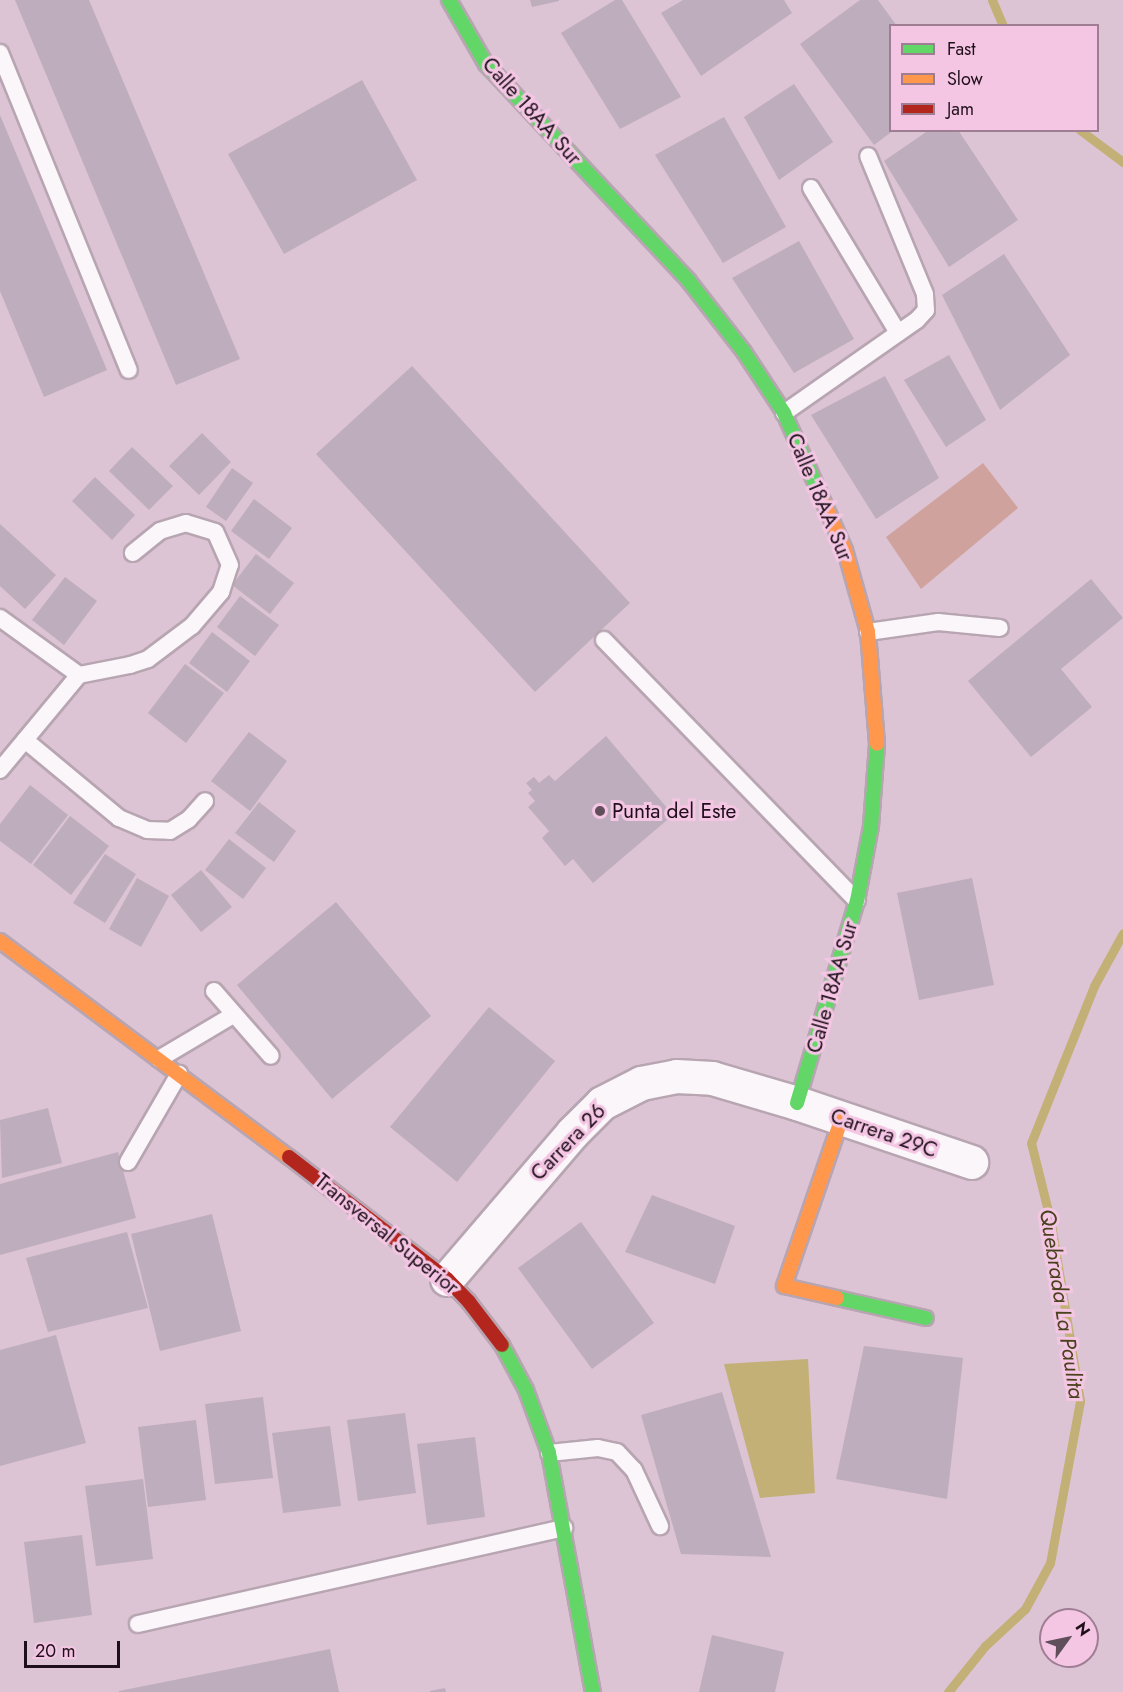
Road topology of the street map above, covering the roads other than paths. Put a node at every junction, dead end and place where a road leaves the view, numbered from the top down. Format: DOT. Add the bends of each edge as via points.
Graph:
graph roads {
  1 [pos="449,0"];
  2 [pos="0,53"];
  3 [pos="868,156"];
  4 [pos="811,188"];
  5 [pos="898,333"];
  6 [pos="129,370"];
  7 [pos="784,413"];
  8 [pos="133,553"];
  9 [pos="0,618"];
  10 [pos="1000,628"];
  11 [pos="868,632"];
  12 [pos="604,640"];
  13 [pos="79,675"];
  14 [pos="25,740"];
  15 [pos="0,770"];
  16 [pos="205,801"];
  17 [pos="857,901"];
  18 [pos="0,941"];
  19 [pos="15,963"];
  20 [pos="214,991"];
  21 [pos="233,1015"];
  22 [pos="271,1056"];
  23 [pos="159,1059"];
  24 [pos="179,1074"];
  25 [pos="797,1103"];
  26 [pos="842,1118"];
  27 [pos="128,1162"];
  28 [pos="971,1162"];
  29 [pos="447,1279"];
  30 [pos="926,1318"];
  31 [pos="549,1453"];
  32 [pos="660,1526"];
  33 [pos="564,1528"];
  34 [pos="138,1624"];
  35 [pos="593,1692"];
  1 -- 7 [label="street, Calle 18AA Sur" via="486,64 688,280 744,352"];
  2 -- 6 [label="lane"];
  3 -- 5 [label="lane" via="926,294 926,310"];
  4 -- 5 [label="lane"];
  5 -- 7 [label="lane"];
  7 -- 11 [label="street, Calle 18AA Sur" via="844,550"];
  8 -- 13 [label="lane" via="160,531 186,524 215,532 230,565 221,592 172,643 148,659"];
  9 -- 13 [label="lane"];
  10 -- 11 [label="lane" via="938,622"];
  11 -- 17 [label="street, Calle 18AA Sur" via="878,733 871,826"];
  12 -- 17 [label="lane"];
  13 -- 14 [label="lane"];
  14 -- 15 [label="lane"];
  14 -- 16 [label="lane" via="119,818 147,830 170,831 189,819"];
  17 -- 25 [label="street, Calle 18AA Sur"];
  18 -- 19 [label="street, Transversal Superior"];
  19 -- 23 [label="street, Transversal Superior"];
  20 -- 21 [label="lane"];
  21 -- 22 [label="lane"];
  21 -- 23 [label="lane"];
  23 -- 24 [label="street, Transversal Superior"];
  24 -- 27 [label="lane"];
  24 -- 29 [label="street, Transversal Superior"];
  25 -- 26 [label="street, Carrera 29C"];
  25 -- 29 [label="street, Carrera 26" via="712,1078 676,1076 640,1083 602,1103 572,1133"];
  26 -- 28 [label="street, Carrera 29C"];
  26 -- 30 [label="street" via="784,1286"];
  29 -- 31 [label="street, Transversal Superior" via="499,1340 526,1390"];
  31 -- 32 [label="lane" via="598,1448 617,1452 634,1470"];
  31 -- 33 [label="street, Transversal Superior"];
  33 -- 34 [label="lane"];
  33 -- 35 [label="street, Transversal Superior"];
}
